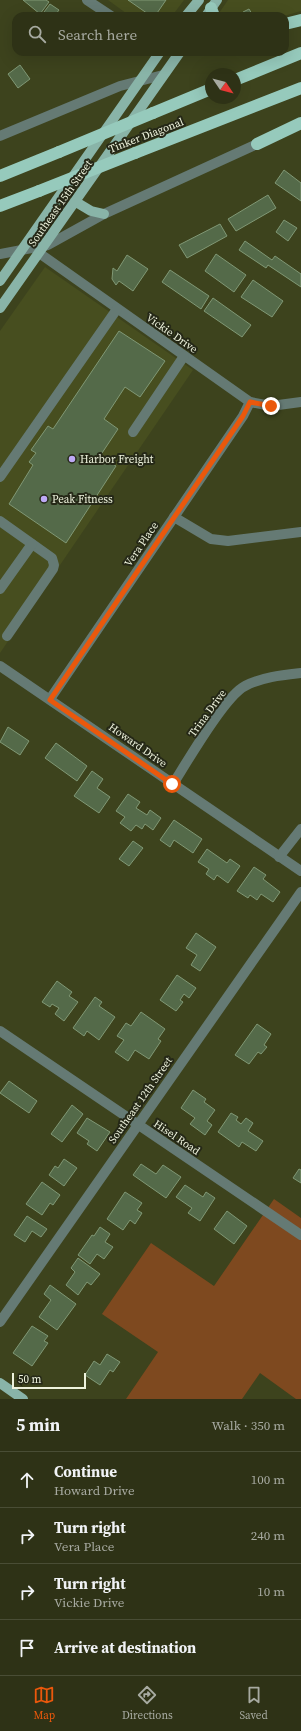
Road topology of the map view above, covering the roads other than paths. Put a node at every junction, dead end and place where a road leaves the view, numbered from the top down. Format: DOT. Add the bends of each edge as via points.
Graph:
graph roads {
  1 [pos="87,0"];
  2 [pos="198,0"];
  3 [pos="106,12"];
  4 [pos="189,12"];
  5 [pos="301,20"];
  6 [pos="289,23"];
  7 [pos="301,53"];
  8 [pos="157,56"];
  9 [pos="177,56"];
  10 [pos="163,75"];
  11 [pos="241,78"];
  12 [pos="139,81"];
  13 [pos="301,88"];
  14 [pos="205,91"];
  15 [pos="301,123"];
  16 [pos="0,136"];
  17 [pos="257,144"];
  18 [pos="0,176"];
  19 [pos="76,202"];
  20 [pos="0,206"];
  21 [pos="104,214"];
  22 [pos="22,250"];
  23 [pos="41,250"];
  24 [pos="0,254"];
  25 [pos="0,280"];
  26 [pos="0,308"];
  27 [pos="117,310"];
  28 [pos="184,356"];
  29 [pos="250,402"];
  30 [pos="301,402"];
  31 [pos="133,432"];
  32 [pos="0,477"];
  33 [pos="174,517"];
  34 [pos="2,527"];
  35 [pos="301,532"];
  36 [pos="32,544"];
  37 [pos="0,589"];
  38 [pos="7,636"];
  39 [pos="0,666"];
  40 [pos="301,673"];
  41 [pos="50,700"];
  42 [pos="172,784"];
  43 [pos="301,828"];
  44 [pos="279,857"];
  45 [pos="301,871"];
  46 [pos="301,892"];
  47 [pos="0,1031"];
  48 [pos="137,1125"];
  49 [pos="301,1235"];
  50 [pos="0,1322"];
  51 [pos="0,1383"];
  52 [pos="23,1399"];
  1 -- 3 [label="street"];
  2 -- 4 [label="main road"];
  5 -- 6 [label="highway"];
  7 -- 11 [label="highway"];
  8 -- 12 [label="main road, Southeast 15th Street"];
  9 -- 10 [label="main road, Southeast 15th Street"];
  10 -- 12 [label="street"];
  10 -- 19 [label="main road, Southeast 15th Street"];
  12 -- 16 [label="street" via="113,89"];
  12 -- 22 [label="main road, Southeast 15th Street"];
  13 -- 20 [label="highway, Tinker Diagonal, bridge"];
  14 -- 18 [label="highway, Tinker Diagonal, bridge"];
  15 -- 17 [label="highway"];
  17 -- 21 [label="street"];
  19 -- 21 [label="main road" via="91,211"];
  19 -- 23 [label="main road, Southeast 15th Street"];
  21 -- 23 [label="street"];
  22 -- 23 [label="street"];
  22 -- 24 [label="street"];
  22 -- 25 [label="main road, Southeast 15th Street"];
  23 -- 26 [label="main road, Southeast 15th Street"];
  23 -- 27 [label="street, Vickie Drive"];
  27 -- 28 [label="street, Vickie Drive"];
  27 -- 32 [label="street"];
  28 -- 29 [label="street, Vickie Drive"];
  28 -- 31 [label="street"];
  29 -- 30 [label="street, Vickie Drive" via="271,406"];
  29 -- 33 [label="street, Vera Place"];
  33 -- 35 [label="street" via="217,540"];
  33 -- 41 [label="street, Vera Place"];
  34 -- 36 [label="street"];
  36 -- 37 [label="street"];
  36 -- 38 [label="street" via="52,558 53,569"];
  39 -- 41 [label="street, Howard Drive"];
  40 -- 42 [label="street, Trina Drive" via="261,680 244,686 218,715"];
  41 -- 42 [label="street, Howard Drive"];
  42 -- 44 [label="street, Howard Drive"];
  43 -- 44 [label="street"];
  44 -- 45 [label="street, Howard Drive"];
  46 -- 48 [label="street, Southeast 12th Street"];
  47 -- 48 [label="street, Hisel Road"];
  48 -- 49 [label="street, Hisel Road"];
  48 -- 50 [label="street, Southeast 12th Street"];
  51 -- 52 [label="main road"];
}
